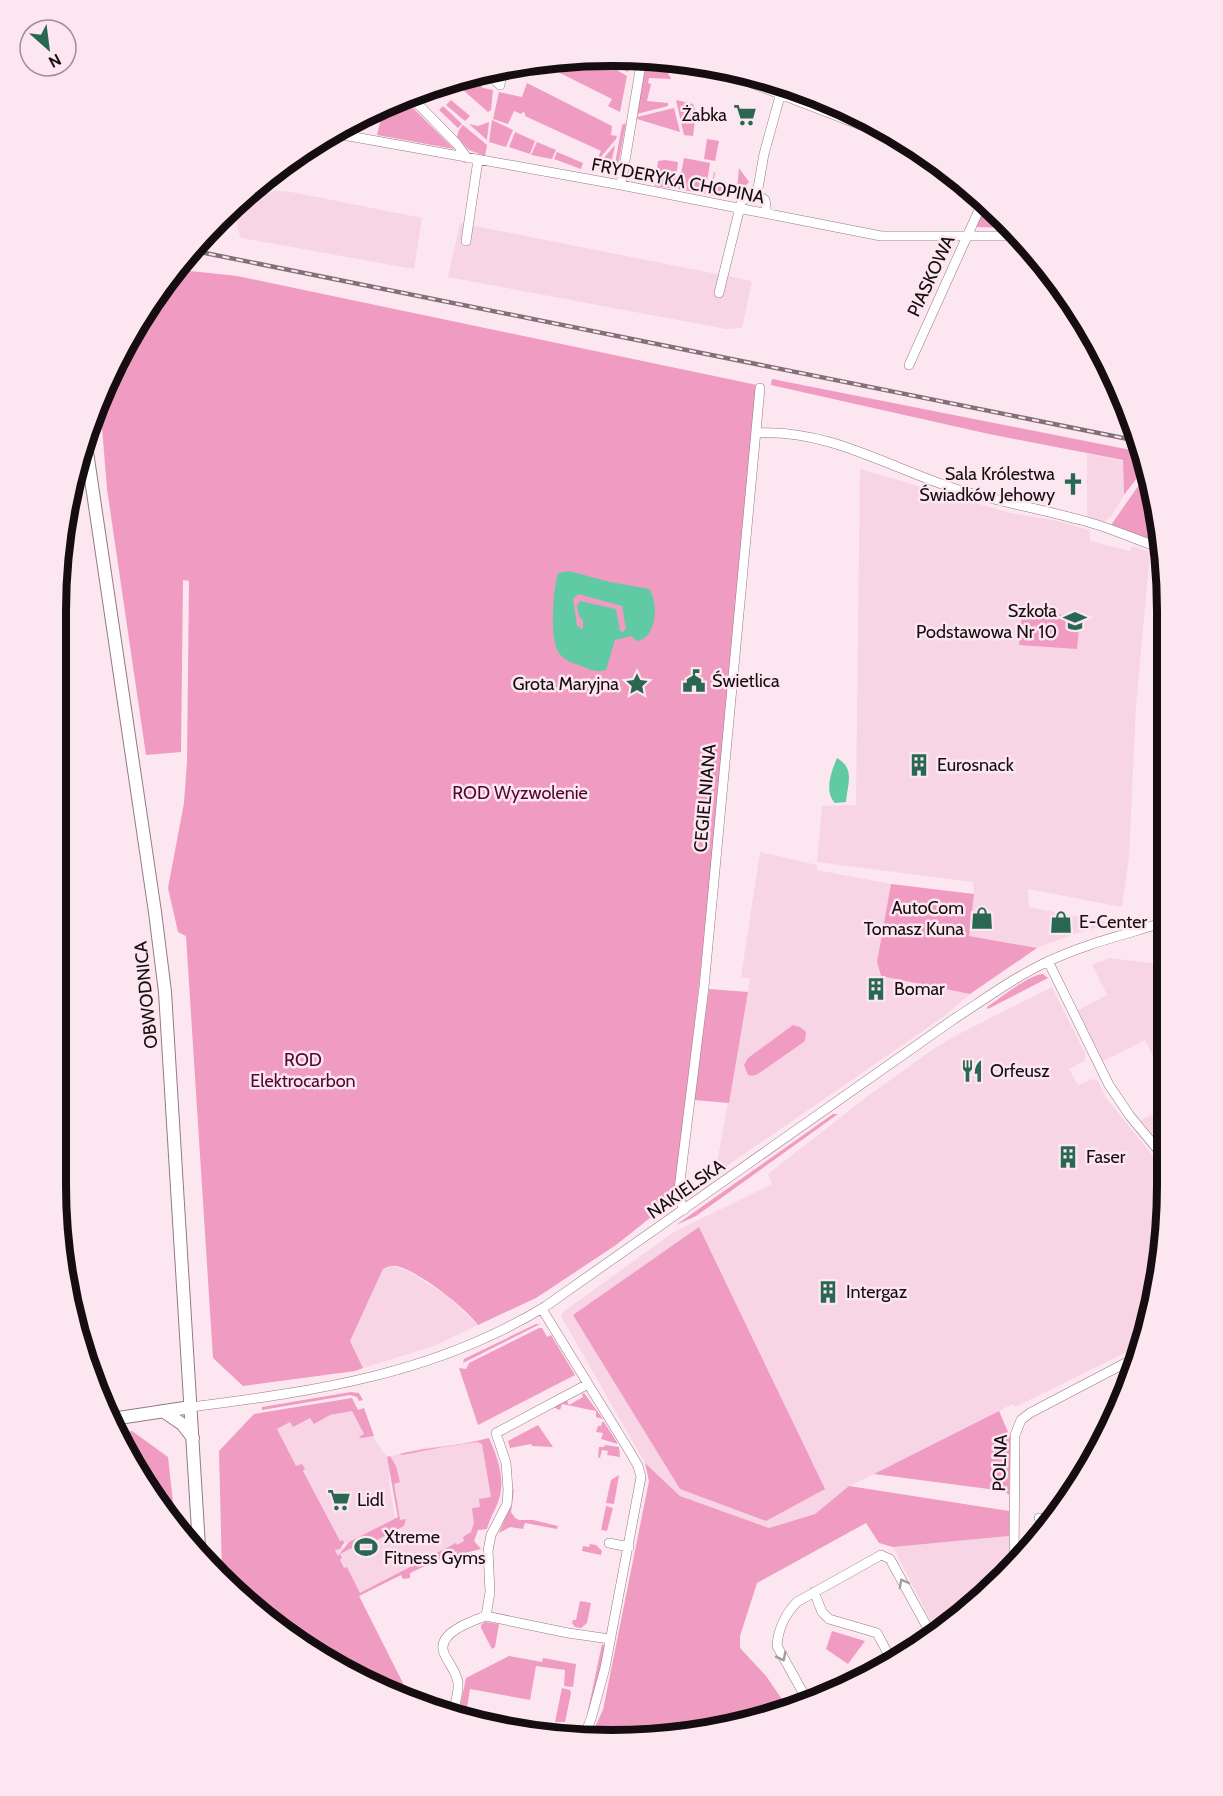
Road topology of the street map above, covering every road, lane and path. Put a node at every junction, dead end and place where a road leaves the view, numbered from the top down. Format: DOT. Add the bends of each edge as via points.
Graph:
graph roads {
  1 [pos="641,67"];
  2 [pos="501,77"];
  3 [pos="494,79"];
  4 [pos="781,93"];
  5 [pos="417,102"];
  6 [pos="344,136"];
  7 [pos="467,158"];
  8 [pos="478,160"];
  9 [pos="621,185"];
  10 [pos="757,194"];
  11 [pos="739,209"];
  12 [pos="979,209"];
  13 [pos="766,214"];
  14 [pos="968,236"];
  15 [pos="1007,236"];
  16 [pos="466,241"];
  17 [pos="719,293"];
  18 [pos="909,365"];
  19 [pos="760,388"];
  20 [pos="758,433"];
  21 [pos="88,459"];
  22 [pos="1153,545"];
  23 [pos="1157,924"];
  24 [pos="1048,961"];
  25 [pos="1157,1150"];
  26 [pos="684,1210"];
  27 [pos="542,1308"];
  28 [pos="1127,1363"];
  29 [pos="588,1384"];
  30 [pos="191,1407"];
  31 [pos="163,1411"];
  32 [pos="119,1418"];
  33 [pos="194,1440"];
  34 [pos="199,1541"];
  35 [pos="609,1543"];
  36 [pos="629,1547"];
  37 [pos="1014,1552"];
  38 [pos="814,1592"];
  39 [pos="486,1616"];
  40 [pos="928,1629"];
  41 [pos="610,1639"];
  42 [pos="888,1654"];
  43 [pos="804,1694"];
  44 [pos="454,1706"];
  45 [pos="586,1729"];
  1 -- 9 [label="street"];
  2 -- 3 [label="street" via="500,85"];
  4 -- 10 [label="street"];
  5 -- 7 [label="street"];
  6 -- 7 [label="street, FRYDERYKA CHOPINA"];
  7 -- 8 [label="street, FRYDERYKA CHOPINA"];
  8 -- 9 [label="street, FRYDERYKA CHOPINA"];
  8 -- 16 [label="street"];
  9 -- 11 [label="street, FRYDERYKA CHOPINA"];
  10 -- 11 [label="street" via="745,198"];
  10 -- 13 [label="street" via="765,200"];
  11 -- 13 [label="street, FRYDERYKA CHOPINA"];
  11 -- 17 [label="street"];
  12 -- 14 [label="street, PIASKOWA"];
  13 -- 14 [label="street, FRYDERYKA CHOPINA" via="881,236"];
  14 -- 15 [label="street, FRYDERYKA CHOPINA"];
  14 -- 18 [label="street, PIASKOWA"];
  19 -- 20 [label="street, CEGIELNIANA"];
  20 -- 22 [label="street" via="806,435 958,489 1089,523"];
  20 -- 26 [label="street, CEGIELNIANA" via="704,987 679,1189"];
  21 -- 30 [label="main road, OBWODNICA" via="165,992"];
  23 -- 24 [label="street, NAKIELSKA"];
  24 -- 25 [label="street" via="1109,1085"];
  24 -- 26 [label="street, NAKIELSKA" via="954,1019"];
  26 -- 27 [label="street, NAKIELSKA"];
  27 -- 29 [label="street"];
  27 -- 30 [label="street, NAKIELSKA" via="475,1344 403,1370 327,1388"];
  28 -- 37 [label="street, POLNA" via="1030,1413 1018,1425"];
  29 -- 36 [label="street" via="642,1477"];
  29 -- 39 [label="street" via="496,1433 506,1463 508,1490 507,1504 491,1535 488,1551 490,1592"];
  30 -- 31 [label="main road"];
  30 -- 33 [label="main road, OBWODNICA"];
  31 -- 32 [label="main road"];
  31 -- 33 [label="main road" via="182,1424"];
  33 -- 34 [label="main road, OBWODNICA"];
  35 -- 36 [label="street"];
  36 -- 41 [label="street"];
  40 -- 38 [label="street, one-way" via="890,1559 881,1555"];
  38 -- 42 [label="street" via="829,1619 877,1633"];
  38 -- 43 [label="street, one-way" via="788,1611 777,1637 780,1654"];
  39 -- 41 [label="street"];
  39 -- 44 [label="street" via="456,1629 443,1644 443,1652 458,1681"];
  41 -- 45 [label="street"];
}
